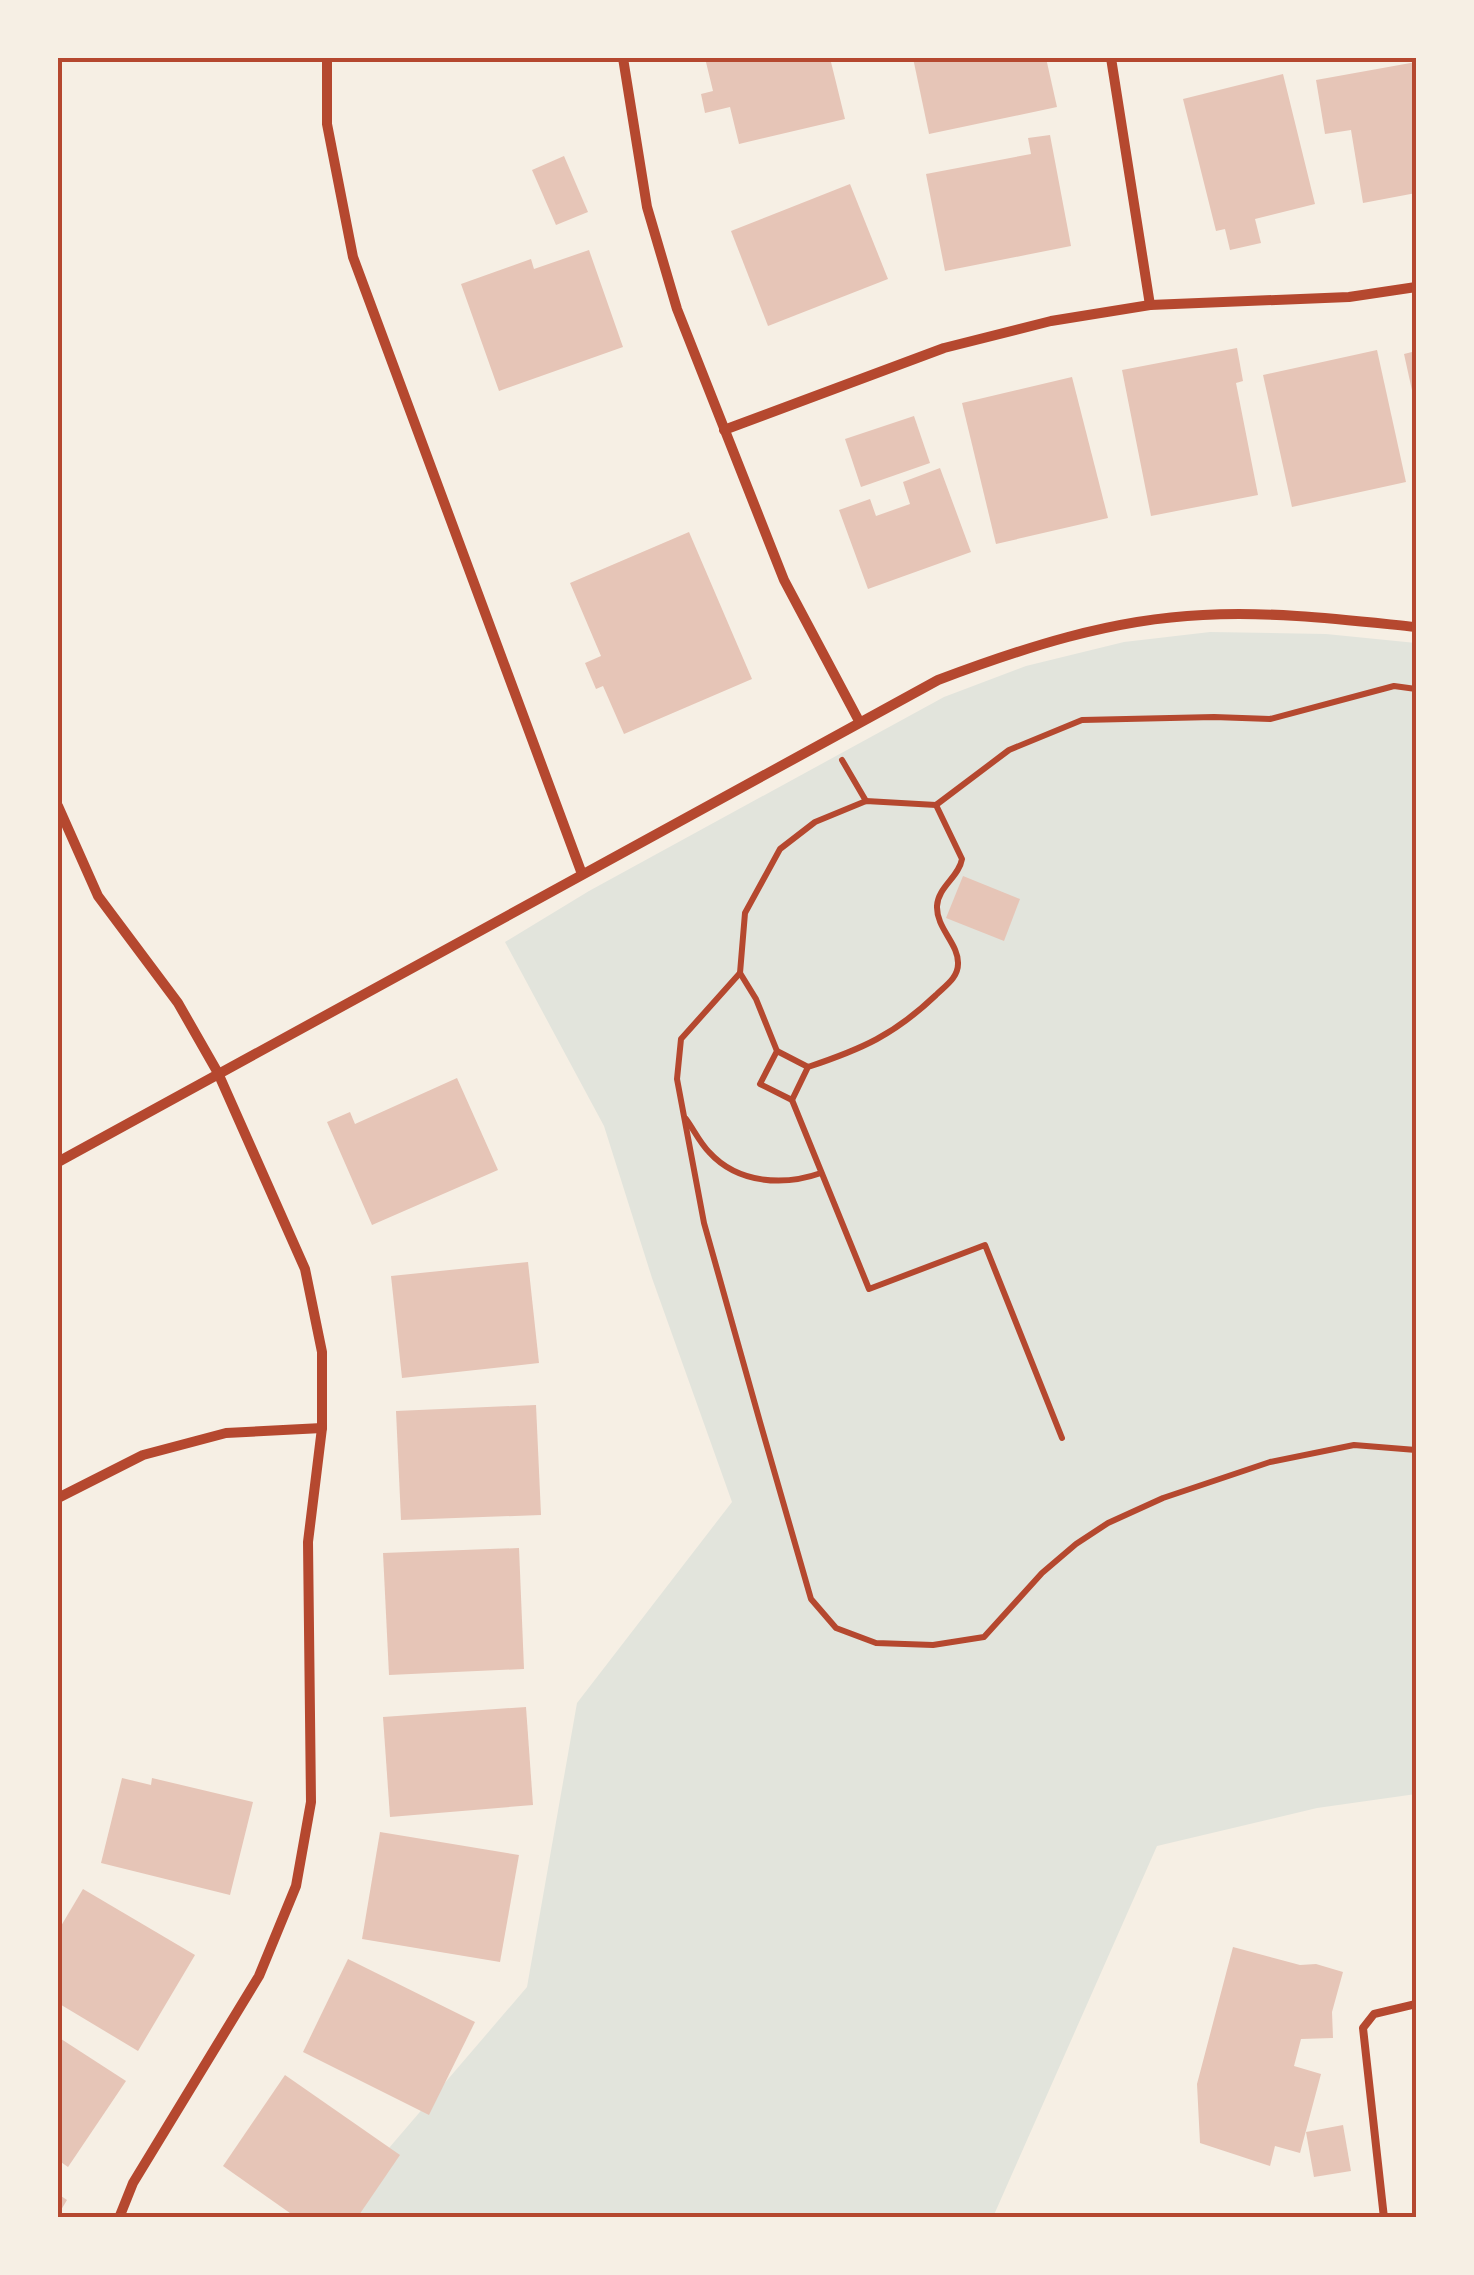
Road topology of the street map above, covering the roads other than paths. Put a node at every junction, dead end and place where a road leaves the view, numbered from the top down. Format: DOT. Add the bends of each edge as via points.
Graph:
graph roads {
  1 [pos="327,58"];
  2 [pos="623,58"];
  3 [pos="1112,58"];
  4 [pos="1416,287"];
  5 [pos="1150,304"];
  6 [pos="724,430"];
  7 [pos="1416,627"];
  8 [pos="860,721"];
  9 [pos="58,806"];
  10 [pos="582,874"];
  11 [pos="218,1073"];
  12 [pos="58,1162"];
  13 [pos="322,1428"];
  14 [pos="58,1498"];
  15 [pos="1416,2004"];
  16 [pos="119,2218"];
  17 [pos="1384,2218"];
  1 -- 10 [label="street" via="327,124 353,257"];
  2 -- 6 [label="street" via="648,207 677,309"];
  3 -- 5 [label="street"];
  4 -- 5 [label="street" via="1349,297"];
  5 -- 6 [label="street" via="944,348"];
  6 -- 8 [label="street" via="784,580"];
  7 -- 8 [label="street" via="1203,614 1118,625 1019,649 938,680"];
  8 -- 10 [label="street"];
  9 -- 11 [label="street" via="98,896 178,1003"];
  10 -- 11 [label="street"];
  11 -- 12 [label="street"];
  11 -- 13 [label="street" via="306,1269 322,1352"];
  13 -- 14 [label="street" via="226,1434 143,1455"];
  13 -- 16 [label="street" via="308,1542 311,1802 296,1886 259,1976 133,2182"];
  15 -- 17 [label="lane" via="1374,2014 1364,2028"];
}
